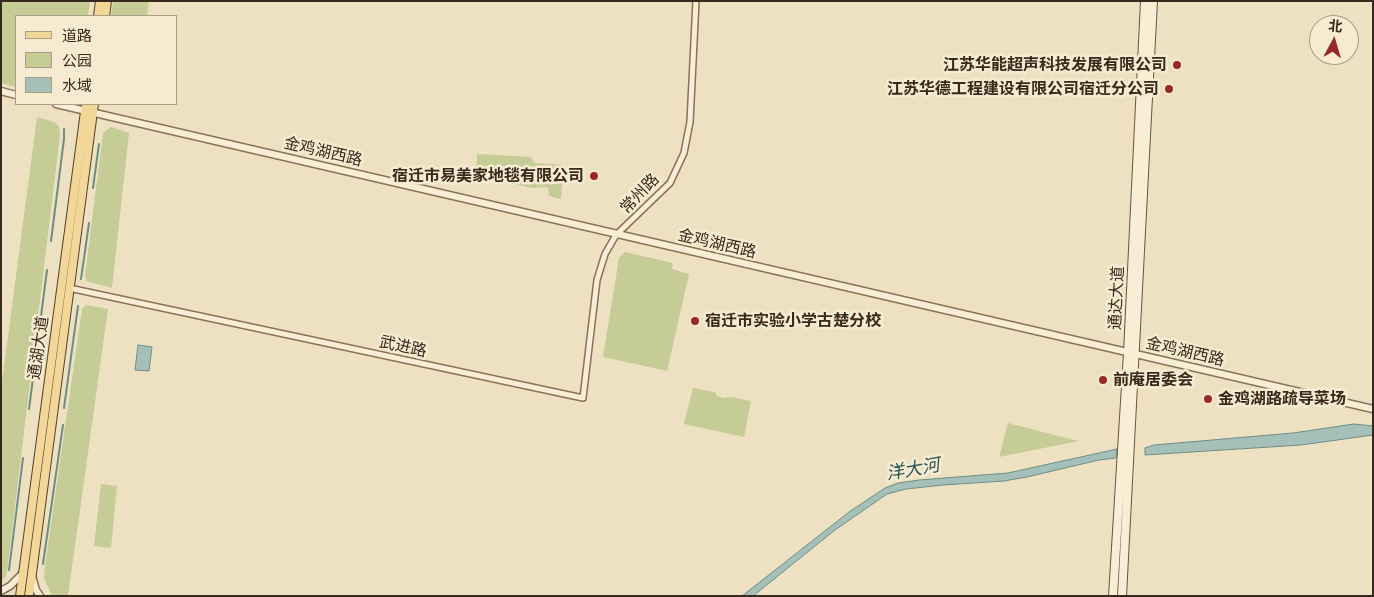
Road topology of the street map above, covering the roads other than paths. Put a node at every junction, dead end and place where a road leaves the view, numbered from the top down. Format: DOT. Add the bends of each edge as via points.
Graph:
graph roads {
  1 [pos="100,1"];
  2 [pos="107,1"];
  3 [pos="696,1"];
  4 [pos="1145,1"];
  5 [pos="1153,1"];
  6 [pos="98,15"];
  7 [pos="105,15"];
  8 [pos="1,92"];
  9 [pos="15,95"];
  10 [pos="67,105"];
  11 [pos="89,107"];
  12 [pos="616,235"];
  13 [pos="70,288"];
  14 [pos="1131,354"];
  15 [pos="583,398"];
  16 [pos="1373,410"];
  17 [pos="23,573"];
  18 [pos="32,574"];
  19 [pos="1,591"];
  20 [pos="20,596"];
  21 [pos="29,596"];
  22 [pos="40,596"];
  23 [pos="1113,596"];
  24 [pos="1122,596"];
  1 -- 6 [label="main road"];
  2 -- 7 [label="main road"];
  3 -- 12 [label="street, 常州路" via="690,122 684,153 670,183"];
  4 -- 14 [label="main road, 通达大道"];
  5 -- 14 [label="main road, 通达大道"];
  8 -- 9 [label="street"];
  10 -- 11 [label="street, 金鸡湖西路"];
  11 -- 12 [label="street, 金鸡湖西路"];
  11 -- 13 [label="main road, 通湖大道"];
  11 -- 17 [label="main road, 通湖大道"];
  12 -- 14 [label="street, 金鸡湖西路"];
  12 -- 15 [label="street, 常州路" via="605,254 597,280"];
  13 -- 15 [label="street, 武进路"];
  13 -- 18 [label="main road, 通湖大道"];
  14 -- 16 [label="street, 金鸡湖西路"];
  14 -- 23 [label="main road, 通达大道"];
  14 -- 24 [label="main road, 通达大道"];
  17 -- 19 [label="street"];
  17 -- 20 [label="main road, 通湖大道"];
  18 -- 21 [label="main road, 通湖大道"];
  18 -- 22 [label="street"];
}
